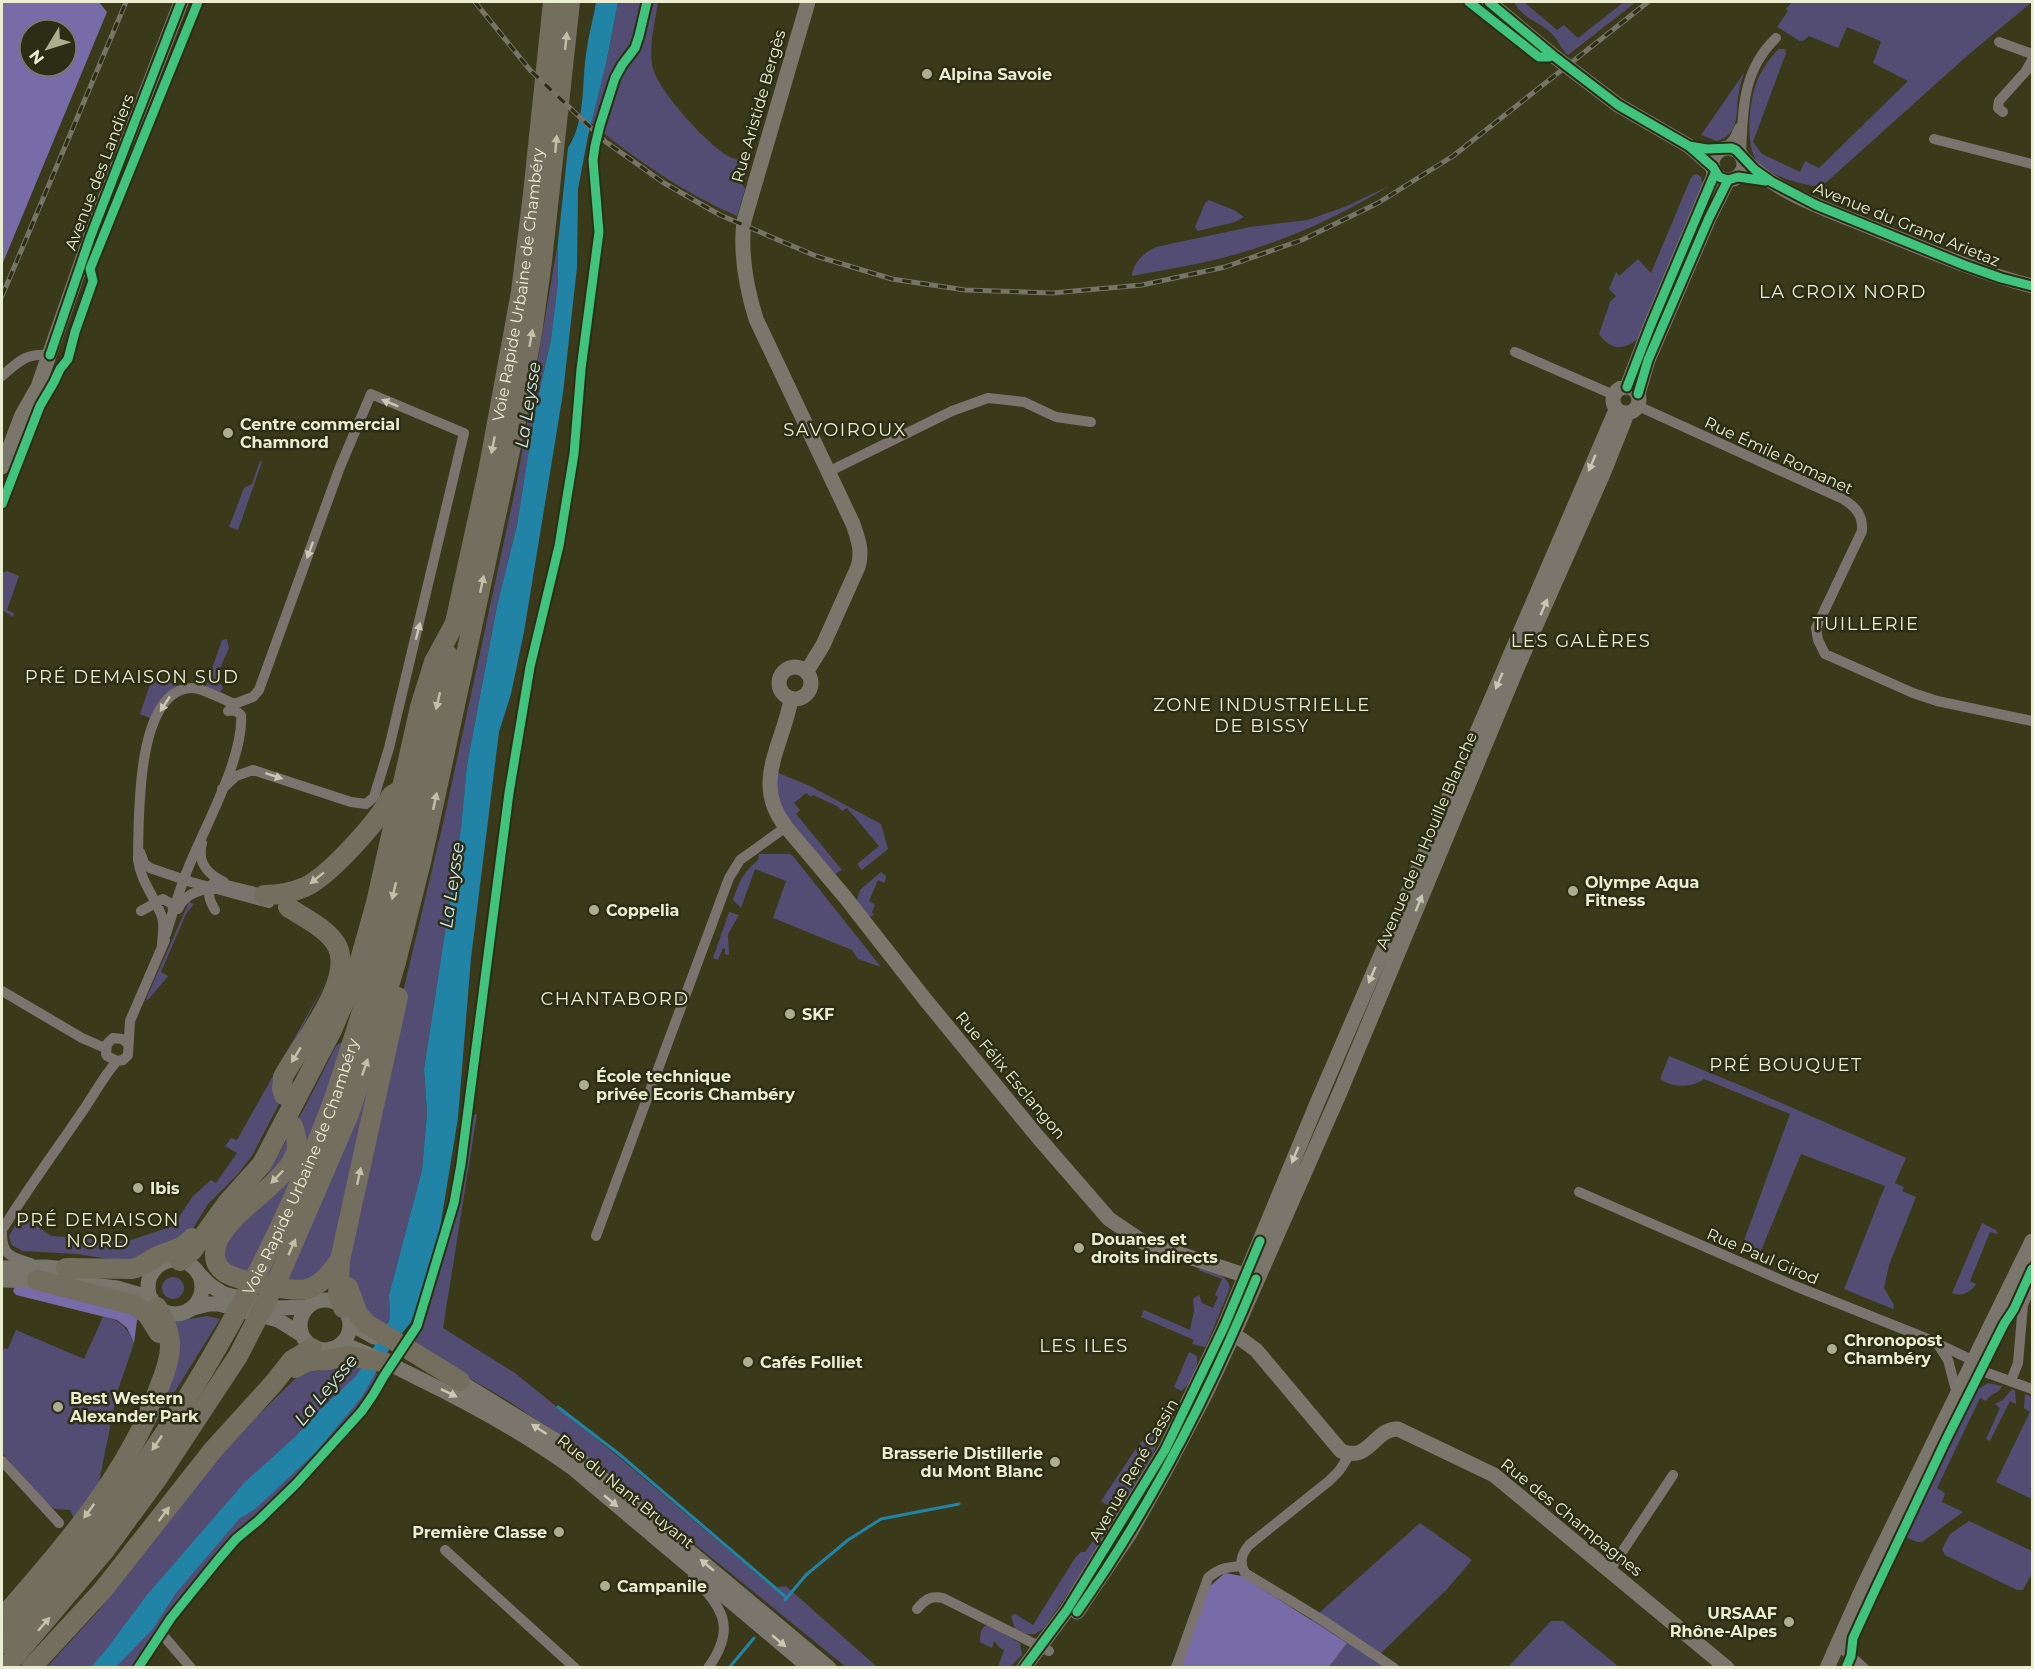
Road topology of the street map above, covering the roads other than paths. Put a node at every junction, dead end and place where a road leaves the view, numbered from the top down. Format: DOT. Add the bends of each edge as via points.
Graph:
graph roads {
  1 [pos="181,2"];
  2 [pos="553,2"];
  3 [pos="570,2"];
  4 [pos="808,2"];
  5 [pos="1490,2"];
  6 [pos="1776,38"];
  7 [pos="1999,42"];
  8 [pos="2032,54"];
  9 [pos="2032,60"];
  10 [pos="2003,112"];
  11 [pos="1742,122"];
  12 [pos="1934,139"];
  13 [pos="1689,146"];
  14 [pos="1724,149"];
  15 [pos="1742,155"];
  16 [pos="2032,164"];
  17 [pos="1723,174"];
  18 [pos="1772,182"];
  19 [pos="2032,286"];
  20 [pos="1515,352"];
  21 [pos="50,356"];
  22 [pos="2,376"];
  23 [pos="1627,401"];
  24 [pos="1091,422"];
  25 [pos="2,467"];
  26 [pos="828,472"];
  27 [pos="455,623"];
  28 [pos="807,671"];
  29 [pos="791,699"];
  30 [pos="228,711"];
  31 [pos="2032,721"];
  32 [pos="222,789"];
  33 [pos="400,789"];
  34 [pos="208,824"];
  35 [pos="786,827"];
  36 [pos="139,850"];
  37 [pos="422,858"];
  38 [pos="183,880"];
  39 [pos="236,887"];
  40 [pos="209,888"];
  41 [pos="274,902"];
  42 [pos="155,903"];
  43 [pos="173,910"];
  44 [pos="215,910"];
  45 [pos="163,923"];
  46 [pos="336,938"];
  47 [pos="162,946"];
  48 [pos="2,991"];
  49 [pos="340,1011"];
  50 [pos="130,1021"];
  51 [pos="115,1038"];
  52 [pos="128,1044"];
  53 [pos="110,1055"];
  54 [pos="284,1095"];
  55 [pos="293,1125"];
  56 [pos="251,1177"];
  57 [pos="1579,1192"];
  58 [pos="2,1230"];
  59 [pos="348,1234"];
  60 [pos="596,1236"];
  61 [pos="2032,1241"];
  62 [pos="340,1260"];
  63 [pos="189,1266"];
  64 [pos="2,1268"];
  65 [pos="66,1268"];
  66 [pos="41,1274"];
  67 [pos="152,1274"];
  68 [pos="1251,1277"];
  69 [pos="2,1280"];
  70 [pos="2032,1284"];
  71 [pos="226,1292"];
  72 [pos="154,1303"];
  73 [pos="284,1306"];
  74 [pos="307,1307"];
  75 [pos="193,1308"];
  76 [pos="355,1321"];
  77 [pos="1229,1330"];
  78 [pos="307,1341"];
  79 [pos="1936,1343"];
  80 [pos="346,1349"];
  81 [pos="238,1356"];
  82 [pos="1973,1364"];
  83 [pos="392,1365"];
  84 [pos="166,1368"];
  85 [pos="460,1381"];
  86 [pos="2011,1381"];
  87 [pos="273,1384"];
  88 [pos="2032,1389"];
  89 [pos="1957,1394"];
  90 [pos="1350,1454"];
  91 [pos="2,1461"];
  92 [pos="1673,1475"];
  93 [pos="59,1523"];
  94 [pos="656,1538"];
  95 [pos="445,1550"];
  96 [pos="1242,1566"];
  97 [pos="1610,1570"];
  98 [pos="917,1609"];
  99 [pos="2,1618"];
  100 [pos="162,1634"];
  101 [pos="789,1634"];
  102 [pos="2,1644"];
  103 [pos="1837,1644"];
  104 [pos="1045,1649"];
  105 [pos="37,1661"];
  106 [pos="808,1666"];
  107 [pos="5,1668"];
  108 [pos="191,1668"];
  109 [pos="575,1668"];
  110 [pos="708,1668"];
  111 [pos="829,1668"];
  112 [pos="834,1668"];
  113 [pos="1024,1668"];
  114 [pos="1036,1668"];
  115 [pos="1176,1668"];
  116 [pos="1394,1668"];
  117 [pos="1727,1668"];
  118 [pos="1827,1668"];
  119 [pos="1863,1668"];
  1 -- 21 [label="main road, Avenue des Landiers" via="90,238"];
  2 -- 27 [label="highway, Voie Rapide Urbaine de Chambéry, one-way" via="521,292"];
  37 -- 3 [label="highway, Voie Rapide Urbaine de Chambéry, one-way" via="513,436 540,282"];
  4 -- 26 [label="main road, Rue Aristide Bergès" via="743,227 743,264 756,319"];
  5 -- 13 [label="main road" via="1618,105"];
  6 -- 11 [label="street" via="1751,74"];
  7 -- 8 [label="street"];
  9 -- 10 [label="street" via="1999,101 1998,108"];
  11 -- 14 [label="street"];
  11 -- 15 [label="street"];
  12 -- 16 [label="street"];
  13 -- 14 [label="main road"];
  13 -- 17 [label="main road"];
  14 -- 15 [label="main road, Avenue du Grand Arietaz" via="1737,150"];
  14 -- 17 [label="main road" via="1714,156"];
  15 -- 17 [label="main road" via="1744,168"];
  15 -- 18 [label="main road, Avenue du Grand Arietaz"];
  17 -- 18 [label="main road, Avenue du Grand Arietaz"];
  17 -- 23 [label="main road, Avenue de la Houille Blanche" via="1650,327"];
  18 -- 19 [label="main road, Avenue du Grand Arietaz" via="1964,265"];
  20 -- 23 [label="street"];
  21 -- 22 [label="street" via="28,356"];
  21 -- 25 [label="main road, Avenue des Landiers"];
  23 -- 31 [label="street, Rue Émile Romanet" via="1843,499 1858,511 1862,531 1816,628 1825,654 1937,701"];
  23 -- 68 [label="main road, Avenue de la Houille Blanche" via="1313,1111"];
  24 -- 26 [label="street" via="1056,417 1012,399 988,398 944,415"];
  26 -- 28 [label="main road, Rue Aristide Bergès" via="853,524 861,554 823,645"];
  27 -- 33 [label="highway" via="434,662"];
  27 -- 102 [label="highway, Voie Rapide Urbaine de Chambéry, one-way" via="362,1014 327,1119 264,1265 136,1474 69,1567"];
  28 -- 29 [label="main road" via="812,681 810,691"];
  28 -- 29 [label="main road" via="793,666 781,674 780,689"];
  29 -- 35 [label="main road, Rue Félix Esclangon" via="769,779 771,800"];
  30 -- 32 [label="street" via="239,711 242,728"];
  32 -- 34 [label="street"];
  32 -- 36 [label="street, one-way" via="236,776 253,770 351,802 366,804 374,797 464,433 371,394 340,467 259,690 253,697 234,704 193,687 173,693 163,704 145,753 140,780"];
  33 -- 41 [label="highway, one-way" via="362,836 311,884"];
  33 -- 49 [label="highway" via="367,937"];
  34 -- 38 [label="street"];
  34 -- 39 [label="street" via="200,850 203,864 213,876"];
  35 -- 60 [label="street" via="740,860 729,878"];
  35 -- 68 [label="main road, Rue Félix Esclangon" via="1109,1219 1143,1242"];
  36 -- 38 [label="street" via="150,868"];
  36 -- 42 [label="street" via="140,872"];
  59 -- 37 [label="highway, one-way" via="404,972"];
  81 -- 37 [label="highway, Voie Rapide Urbaine de Chambéry, one-way" via="280,1274 349,1114 393,973"];
  38 -- 40 [label="street"];
  38 -- 43 [label="street"];
  39 -- 40 [label="street" via="216,882"];
  39 -- 41 [label="street"];
  40 -- 41 [label="street"];
  40 -- 44 [label="street"];
  40 -- 47 [label="street" via="183,900"];
  41 -- 46 [label="highway" via="319,917 335,929"];
  42 -- 43 [label="street" via="167,900"];
  42 -- 45 [label="street"];
  42 -- 45 [label="street" via="145,913"];
  43 -- 47 [label="street"];
  45 -- 47 [label="street"];
  46 -- 49 [label="highway" via="348,954 349,971"];
  46 -- 54 [label="highway, one-way" via="341,965 339,982 283,1077"];
  47 -- 50 [label="street"];
  48 -- 53 [label="street"];
  49 -- 56 [label="highway" via="272,1148"];
  50 -- 51 [label="street"];
  50 -- 52 [label="street"];
  51 -- 52 [label="street"];
  51 -- 53 [label="street" via="109,1040"];
  52 -- 53 [label="street" via="128,1055 123,1060"];
  53 -- 58 [label="street" via="106,1074 86,1107"];
  55 -- 71 [label="highway, one-way" via="297,1149 289,1165 218,1240 215,1255 223,1271"];
  56 -- 63 [label="highway"];
  56 -- 65 [label="highway" via="236,1184 180,1248 132,1269"];
  57 -- 79 [label="street, Rue Paul Girod"];
  58 -- 66 [label="street" via="8,1254"];
  59 -- 62 [label="highway"];
  59 -- 76 [label="highway" via="348,1288 358,1314"];
  61 -- 82 [label="main road"];
  62 -- 73 [label="highway" via="321,1282"];
  62 -- 76 [label="highway" via="339,1294"];
  63 -- 67 [label="main road" via="167,1262"];
  63 -- 71 [label="main road" via="210,1285"];
  63 -- 75 [label="main road" via="202,1288"];
  64 -- 66 [label="main road"];
  65 -- 66 [label="main road"];
  65 -- 67 [label="main road" via="129,1277"];
  66 -- 69 [label="main road"];
  66 -- 72 [label="main road" via="134,1292"];
  66 -- 84 [label="highway" via="143,1310 160,1334"];
  67 -- 72 [label="main road" via="149,1286"];
  68 -- 77 [label="main road, Avenue René Cassin"];
  70 -- 86 [label="street" via="2023,1305 2018,1363"];
  71 -- 73 [label="highway"];
  71 -- 73 [label="main road"];
  71 -- 75 [label="main road" via="209,1304"];
  72 -- 75 [label="main road" via="174,1314"];
  72 -- 84 [label="highway" via="169,1336"];
  73 -- 74 [label="main road"];
  73 -- 78 [label="main road"];
  74 -- 76 [label="main road" via="326,1300 338,1304"];
  74 -- 78 [label="main road" via="300,1320"];
  76 -- 80 [label="main road"];
  76 -- 85 [label="highway"];
  77 -- 90 [label="main road" via="1256,1350 1341,1451"];
  77 -- 104 [label="main road, Avenue René Cassin" via="1206,1393 1130,1533 1102,1577"];
  78 -- 80 [label="main road" via="330,1350"];
  78 -- 87 [label="highway"];
  79 -- 82 [label="street, Rue Paul Girod"];
  79 -- 89 [label="street" via="1948,1360"];
  80 -- 83 [label="highway"];
  80 -- 87 [label="highway" via="305,1362"];
  81 -- 105 [label="highway" via="142,1520"];
  107 -- 81 [label="highway, Voie Rapide Urbaine de Chambéry, one-way" via="105,1550"];
  82 -- 86 [label="street, Rue Paul Girod"];
  82 -- 89 [label="main road"];
  83 -- 94 [label="main road, Rue du Nant Bruyant, one-way" via="472,1404 543,1447"];
  84 -- 99 [label="highway, one-way" via="150,1416 120,1466 75,1530"];
  101 -- 85 [label="main road, Rue du Nant Bruyant, one-way" via="561,1444"];
  86 -- 88 [label="street, Rue Paul Girod"];
  105 -- 87 [label="highway, one-way" via="102,1591 213,1450"];
  89 -- 103 [label="main road"];
  90 -- 96 [label="street" via="1334,1476 1249,1545"];
  90 -- 97 [label="main road, Rue des Champagnes" via="1363,1451 1392,1429 1410,1433 1494,1475"];
  91 -- 93 [label="street"];
  92 -- 97 [label="street"];
  94 -- 106 [label="main road, Rue du Nant Bruyant, one-way"];
  94 -- 110 [label="street" via="720,1610 723,1641"];
  95 -- 109 [label="street"];
  96 -- 115 [label="street" via="1226,1567 1208,1578"];
  96 -- 116 [label="street" via="1245,1573"];
  97 -- 117 [label="main road, Rue des Champagnes"];
  98 -- 104 [label="street" via="934,1596 943,1598"];
  100 -- 108 [label="street"];
  101 -- 111 [label="main road, Rue du Nant Bruyant"];
  101 -- 112 [label="street, Rue du Nant Bruyant"];
  103 -- 118 [label="main road"];
  103 -- 119 [label="street"];
  104 -- 113 [label="main road, Avenue René Cassin"];
  104 -- 114 [label="main road, Avenue René Cassin"];
}
